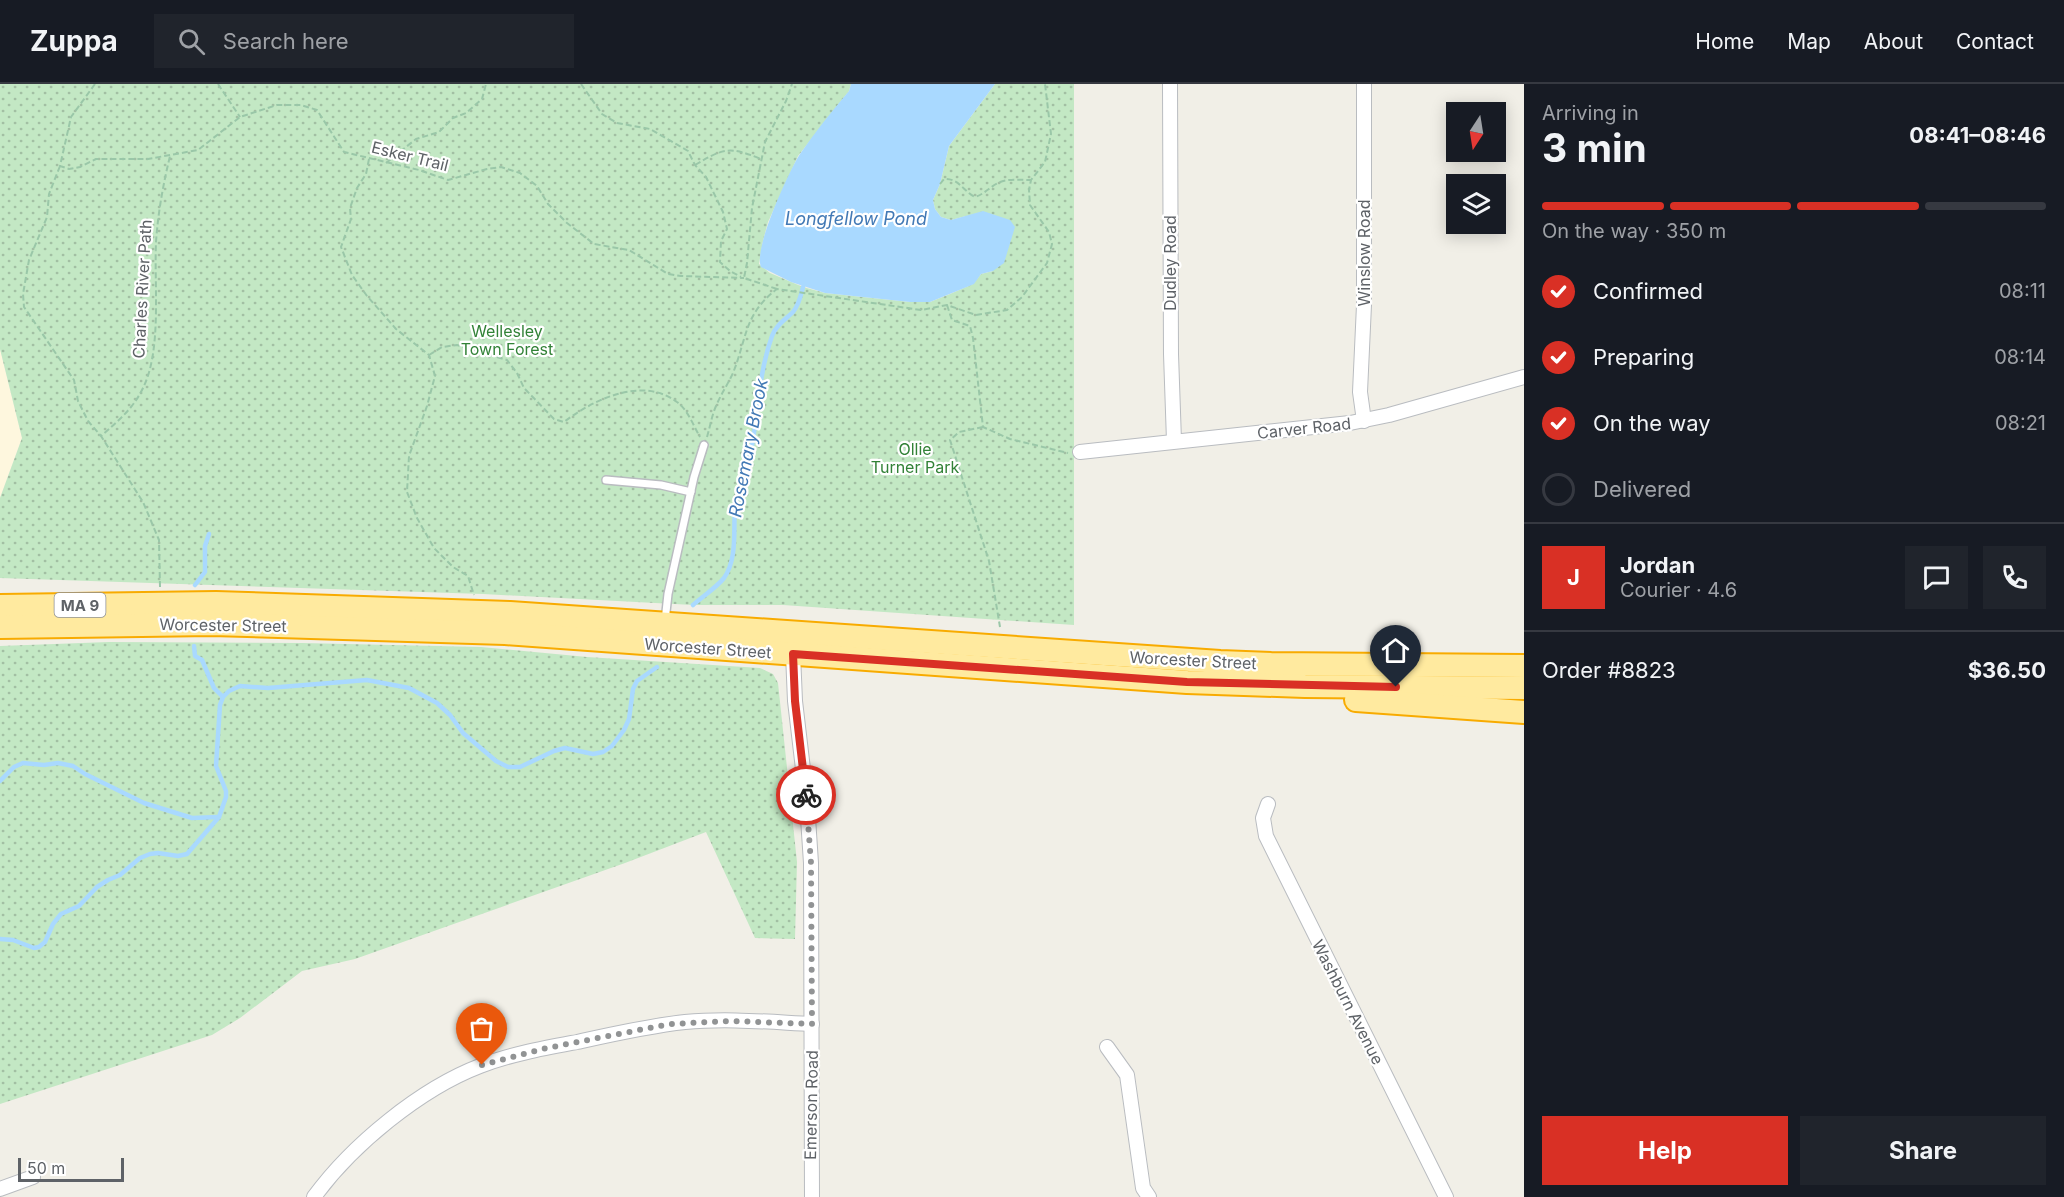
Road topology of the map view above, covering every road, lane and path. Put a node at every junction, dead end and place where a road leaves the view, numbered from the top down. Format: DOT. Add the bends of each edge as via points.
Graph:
graph roads {
  1 [pos="95,84"];
  2 [pos="218,84"];
  3 [pos="486,84"];
  4 [pos="581,84"];
  5 [pos="792,84"];
  6 [pos="1045,84"];
  7 [pos="1170,84"];
  8 [pos="1364,84"];
  9 [pos="240,117"];
  10 [pos="170,156"];
  11 [pos="369,159"];
  12 [pos="761,159"];
  13 [pos="386,163"];
  14 [pos="695,165"];
  15 [pos="60,166"];
  16 [pos="1031,180"];
  17 [pos="940,184"];
  18 [pos="744,278"];
  19 [pos="777,289"];
  20 [pos="947,305"];
  21 [pos="429,355"];
  22 [pos="1524,377"];
  23 [pos="1364,421"];
  24 [pos="983,427"];
  25 [pos="101,436"];
  26 [pos="1174,441"];
  27 [pos="704,445"];
  28 [pos="1080,452"];
  29 [pos="606,480"];
  30 [pos="691,492"];
  31 [pos="160,587"];
  32 [pos="0,606"];
  33 [pos="478,612"];
  34 [pos="665,623"];
  35 [pos="0,627"];
  36 [pos="999,647"];
  37 [pos="793,654"];
  38 [pos="1524,666"];
  39 [pos="1187,682"];
  40 [pos="1524,688"];
  41 [pos="1524,712"];
  42 [pos="1268,804"];
  43 [pos="812,1024"];
  44 [pos="1107,1047"];
  45 [pos="33,1177"];
  46 [pos="0,1189"];
  47 [pos="1145,1194"];
  48 [pos="314,1197"];
  49 [pos="812,1197"];
  50 [pos="1446,1197"];
  1 -- 15 [label="path" via="71,117"];
  2 -- 9 [label="path"];
  3 -- 13 [label="path" via="482,99 466,113 453,118 440,132 416,140"];
  4 -- 14 [label="path" via="603,114 617,123 650,129 688,151"];
  5 -- 12 [label="path"];
  6 -- 16 [label="path" via="1051,134 1045,162"];
  7 -- 26 [label="street, Dudley Road"];
  8 -- 23 [label="street, Winslow Road" via="1364,318 1360,392"];
  9 -- 10 [label="path" via="198,150"];
  9 -- 11 [label="path, Esker Trail" via="277,105 301,105 317,111 344,152"];
  10 -- 15 [label="path" via="96,159 69,169"];
  10 -- 25 [label="path, Charles River Path" via="159,205 155,326 145,386 132,409"];
  11 -- 13 [label="path, Esker Trail"];
  11 -- 21 [label="path" via="350,208 351,219 341,247 352,275 367,296 396,329"];
  12 -- 14 [label="path" via="721,150"];
  12 -- 18 [label="path"];
  13 -- 18 [label="path, Esker Trail" via="448,180 501,167 520,173 537,186 567,223 594,244 629,250 668,274"];
  14 -- 18 [label="path" via="706,177 723,212 727,229 721,242 720,262"];
  15 -- 25 [label="path" via="22,294 24,307 74,380 78,401"];
  16 -- 17 [label="path" via="1006,180 975,197 951,179"];
  16 -- 20 [label="path" via="1030,205 1049,232 1052,244 1047,263 1007,310 976,315"];
  18 -- 19 [label="path"];
  19 -- 20 [label="path" via="921,310"];
  19 -- 27 [label="path" via="766,297 743,337"];
  20 -- 24 [label="path" via="952,320 970,326"];
  21 -- 27 [label="path" via="442,346 458,345 507,360 524,388 554,419 564,422 618,393 659,391 686,411"];
  21 -- 33 [label="path" via="435,376 409,456 407,492 434,548 468,576"];
  22 -- 23 [label="street, Carver Road"];
  23 -- 26 [label="street, Carver Road"];
  24 -- 28 [label="path" via="1050,450"];
  24 -- 36 [label="path" via="959,432 950,440 989,561 1000,621"];
  25 -- 31 [label="path" via="143,502 159,540"];
  26 -- 28 [label="street, Carver Road"];
  27 -- 30 [label="lane"];
  29 -- 30 [label="lane"];
  30 -- 34 [label="lane"];
  32 -- 33 [label="highway, Worcester Street / MA 9" via="216,603"];
  33 -- 34 [label="highway, Worcester Street / MA 9"];
  34 -- 36 [label="highway, Worcester Street / MA 9"];
  35 -- 37 [label="highway, Worcester Street / MA 9" via="212,624 488,633"];
  36 -- 38 [label="highway, Worcester Street / MA 9" via="1262,664"];
  37 -- 39 [label="highway, Worcester Street / MA 9"];
  37 -- 43 [label="street, Emerson Road" via="810,844"];
  39 -- 40 [label="highway, Worcester Street / MA 9"];
  39 -- 41 [label="highway" via="1355,700"];
  42 -- 50 [label="street, Washburn Avenue" via="1263,818 1272,849"];
  43 -- 48 [label="street" via="670,1024 482,1065 444,1083 408,1107 348,1158"];
  43 -- 49 [label="street, Emerson Road"];
  44 -- 47 [label="street" via="1127,1075"];
  45 -- 46 [label="street"];
}
